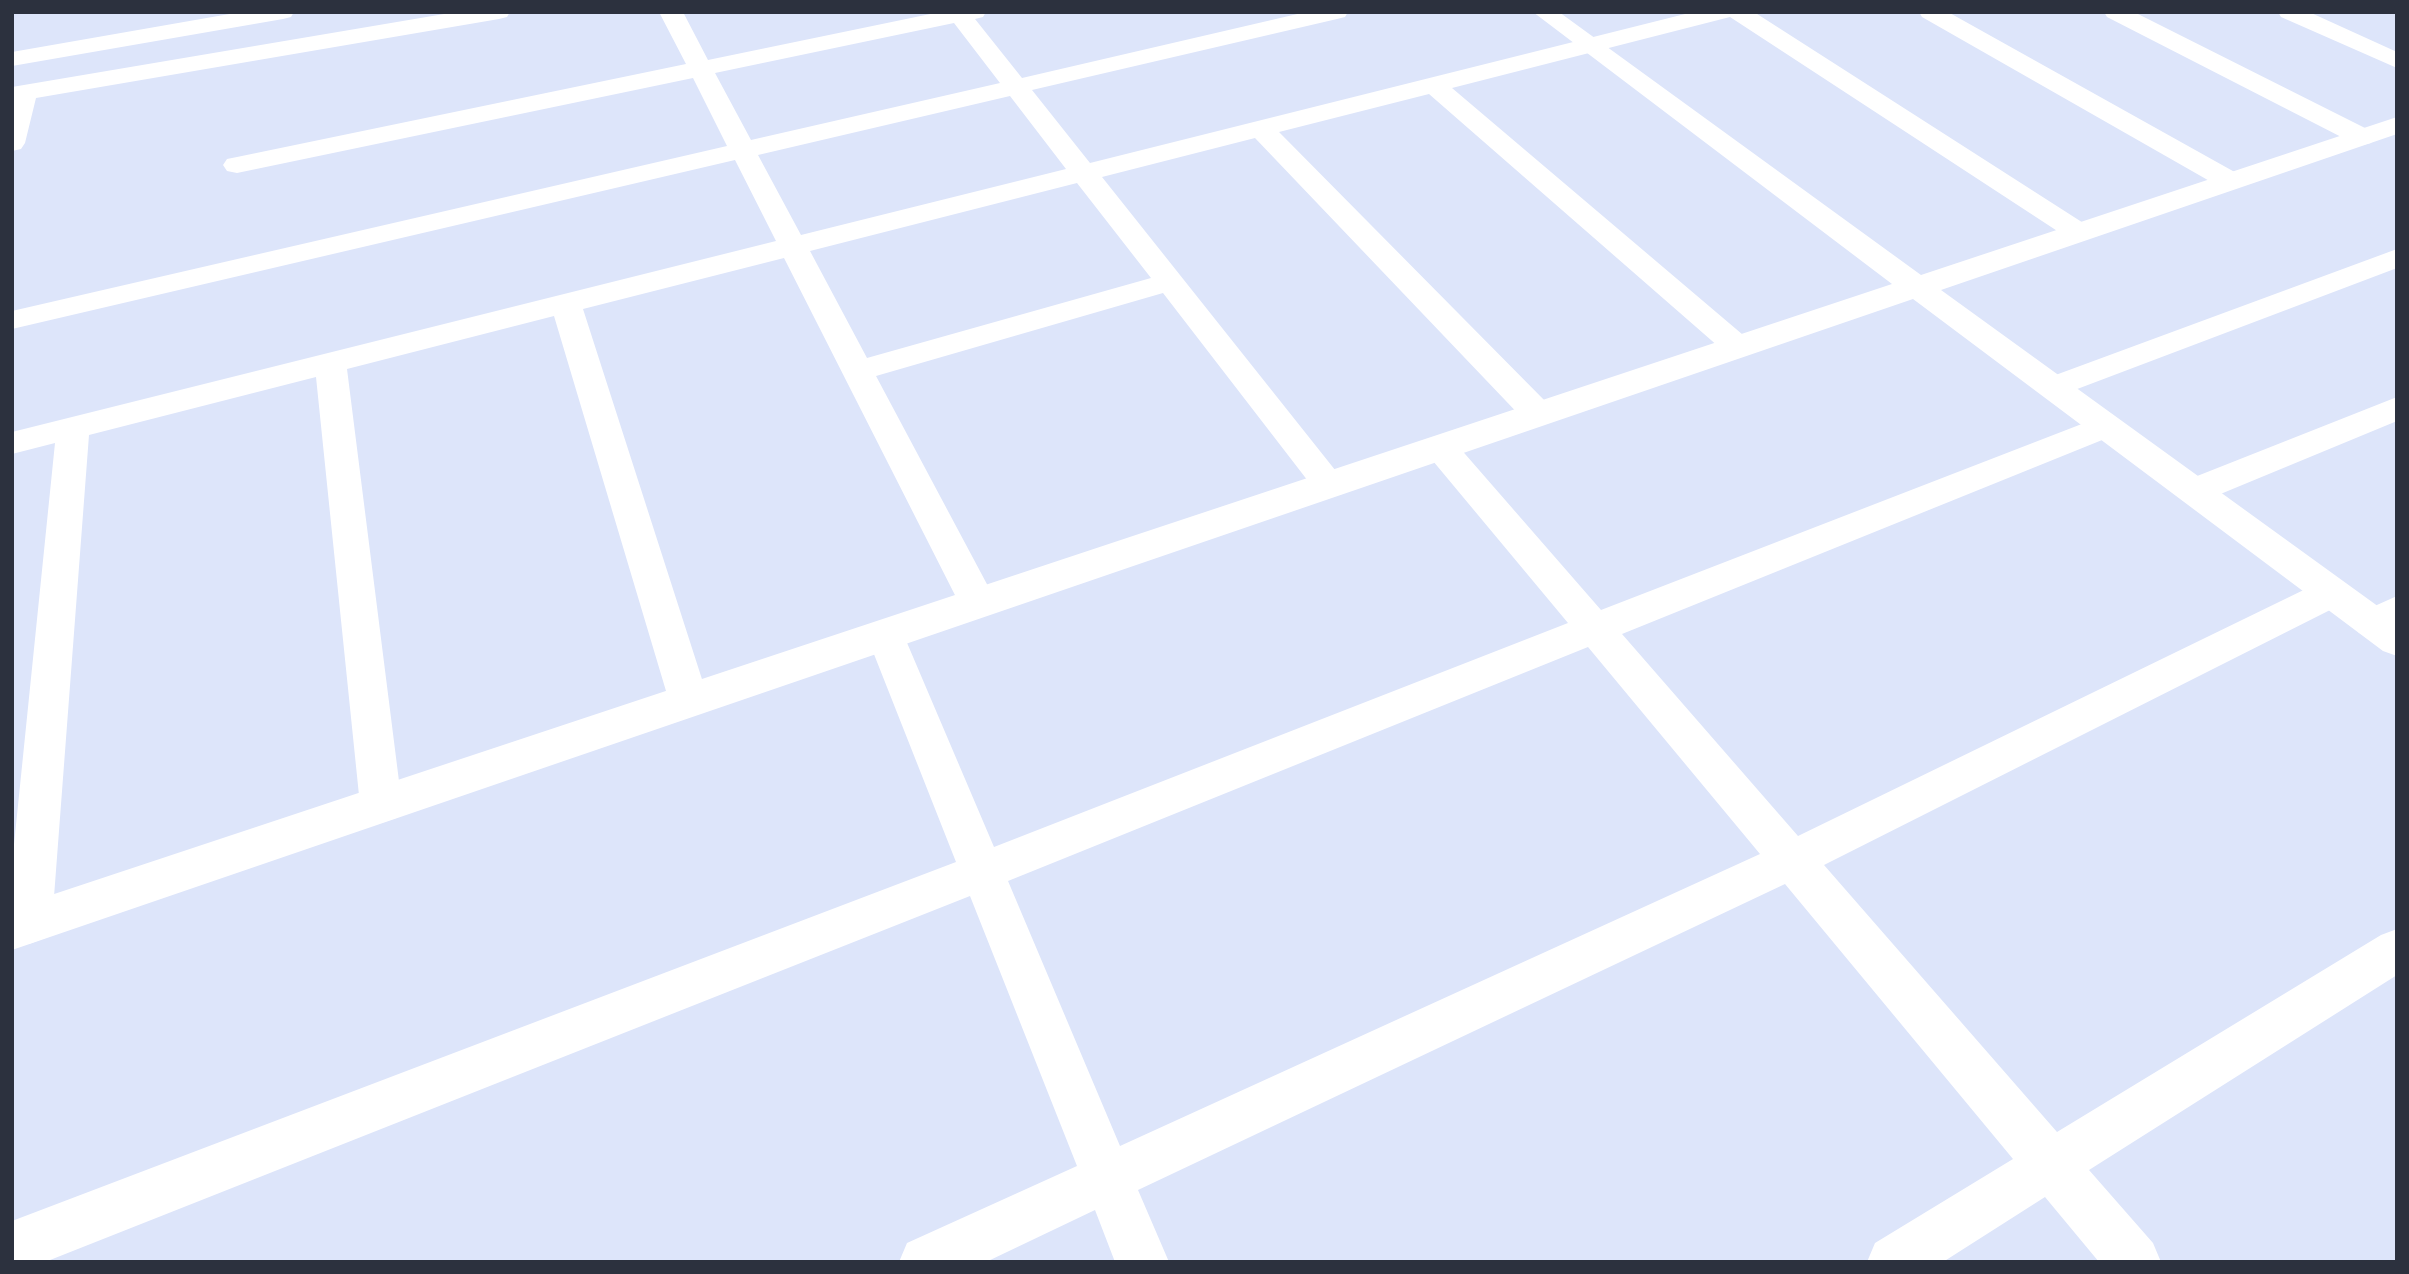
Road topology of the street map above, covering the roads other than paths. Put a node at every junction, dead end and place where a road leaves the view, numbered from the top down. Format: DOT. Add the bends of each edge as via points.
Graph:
graph roads {
  1 [pos="283,12"];
  2 [pos="499,12"];
  3 [pos="671,12"];
  4 [pos="1337,12"];
  5 [pos="1544,12"];
  6 [pos="1722,12"];
  7 [pos="1738,12"];
  8 [pos="1930,12"];
  9 [pos="2115,12"];
  10 [pos="2289,12"];
  11 [pos="964,13"];
  12 [pos="1590,46"];
  13 [pos="12,59"];
  14 [pos="2397,61"];
  15 [pos="701,69"];
  16 [pos="1434,85"];
  17 [pos="1016,87"];
  18 [pos="19,94"];
  19 [pos="2397,125"];
  20 [pos="1261,129"];
  21 [pos="2362,137"];
  22 [pos="12,143"];
  23 [pos="743,150"];
  24 [pos="237,165"];
  25 [pos="1084,173"];
  26 [pos="2230,181"];
  27 [pos="2078,232"];
  28 [pos="793,247"];
  29 [pos="2397,258"];
  30 [pos="1169,282"];
  31 [pos="1917,287"];
  32 [pos="566,304"];
  33 [pos="12,320"];
  34 [pos="1738,347"];
  35 [pos="330,363"];
  36 [pos="858,371"];
  37 [pos="2053,387"];
  38 [pos="2397,408"];
  39 [pos="1538,415"];
  40 [pos="2105,426"];
  41 [pos="73,428"];
  42 [pos="12,443"];
  43 [pos="1440,447"];
  44 [pos="1330,485"];
  45 [pos="2194,492"];
  46 [pos="2332,593"];
  47 [pos="978,603"];
  48 [pos="2389,625"];
  49 [pos="1596,628"];
  50 [pos="885,634"];
  51 [pos="689,701"];
  52 [pos="381,805"];
  53 [pos="1792,860"];
  54 [pos="984,871"];
  55 [pos="21,926"];
  56 [pos="2397,950"];
  57 [pos="2052,1166"];
  58 [pos="1107,1177"];
  59 [pos="12,1248"];
  60 [pos="926,1262"];
  61 [pos="1142,1262"];
  62 [pos="1894,1262"];
  63 [pos="2134,1262"];
  1 -- 13 [label="street"];
  2 -- 18 [label="street"];
  3 -- 15 [label="street"];
  4 -- 17 [label="street"];
  5 -- 12 [label="street"];
  6 -- 12 [label="street"];
  7 -- 27 [label="street"];
  8 -- 26 [label="street"];
  9 -- 21 [label="street"];
  10 -- 14 [label="street"];
  11 -- 15 [label="street"];
  11 -- 17 [label="street"];
  12 -- 16 [label="street"];
  12 -- 31 [label="street"];
  15 -- 23 [label="street"];
  15 -- 24 [label="street"];
  16 -- 20 [label="street"];
  16 -- 34 [label="street"];
  17 -- 23 [label="street"];
  17 -- 25 [label="street"];
  18 -- 22 [label="street"];
  19 -- 21 [label="street"];
  20 -- 25 [label="street"];
  20 -- 39 [label="street"];
  21 -- 26 [label="street"];
  23 -- 28 [label="street"];
  23 -- 33 [label="street"];
  25 -- 28 [label="street"];
  25 -- 30 [label="street"];
  26 -- 27 [label="street"];
  27 -- 31 [label="street"];
  28 -- 32 [label="street"];
  28 -- 36 [label="street"];
  29 -- 37 [label="street"];
  30 -- 36 [label="street"];
  30 -- 44 [label="street"];
  31 -- 34 [label="street"];
  31 -- 37 [label="street"];
  32 -- 35 [label="street"];
  32 -- 51 [label="street"];
  34 -- 39 [label="street"];
  35 -- 41 [label="street"];
  35 -- 52 [label="street"];
  36 -- 47 [label="street"];
  37 -- 40 [label="street"];
  38 -- 45 [label="street"];
  39 -- 43 [label="street"];
  40 -- 45 [label="street"];
  40 -- 49 [label="street"];
  41 -- 42 [label="street"];
  41 -- 55 [label="street"];
  43 -- 44 [label="street"];
  43 -- 49 [label="street"];
  44 -- 47 [label="street"];
  45 -- 46 [label="street"];
  46 -- 48 [label="street"];
  46 -- 53 [label="street"];
  47 -- 50 [label="street"];
  49 -- 53 [label="street"];
  49 -- 54 [label="street"];
  50 -- 51 [label="street"];
  50 -- 54 [label="street"];
  51 -- 52 [label="street"];
  52 -- 55 [label="street"];
  53 -- 57 [label="street"];
  53 -- 58 [label="street"];
  54 -- 58 [label="street"];
  54 -- 59 [label="street"];
  56 -- 57 [label="street"];
  57 -- 62 [label="street"];
  57 -- 63 [label="street"];
  58 -- 60 [label="street"];
  58 -- 61 [label="street"];
}
